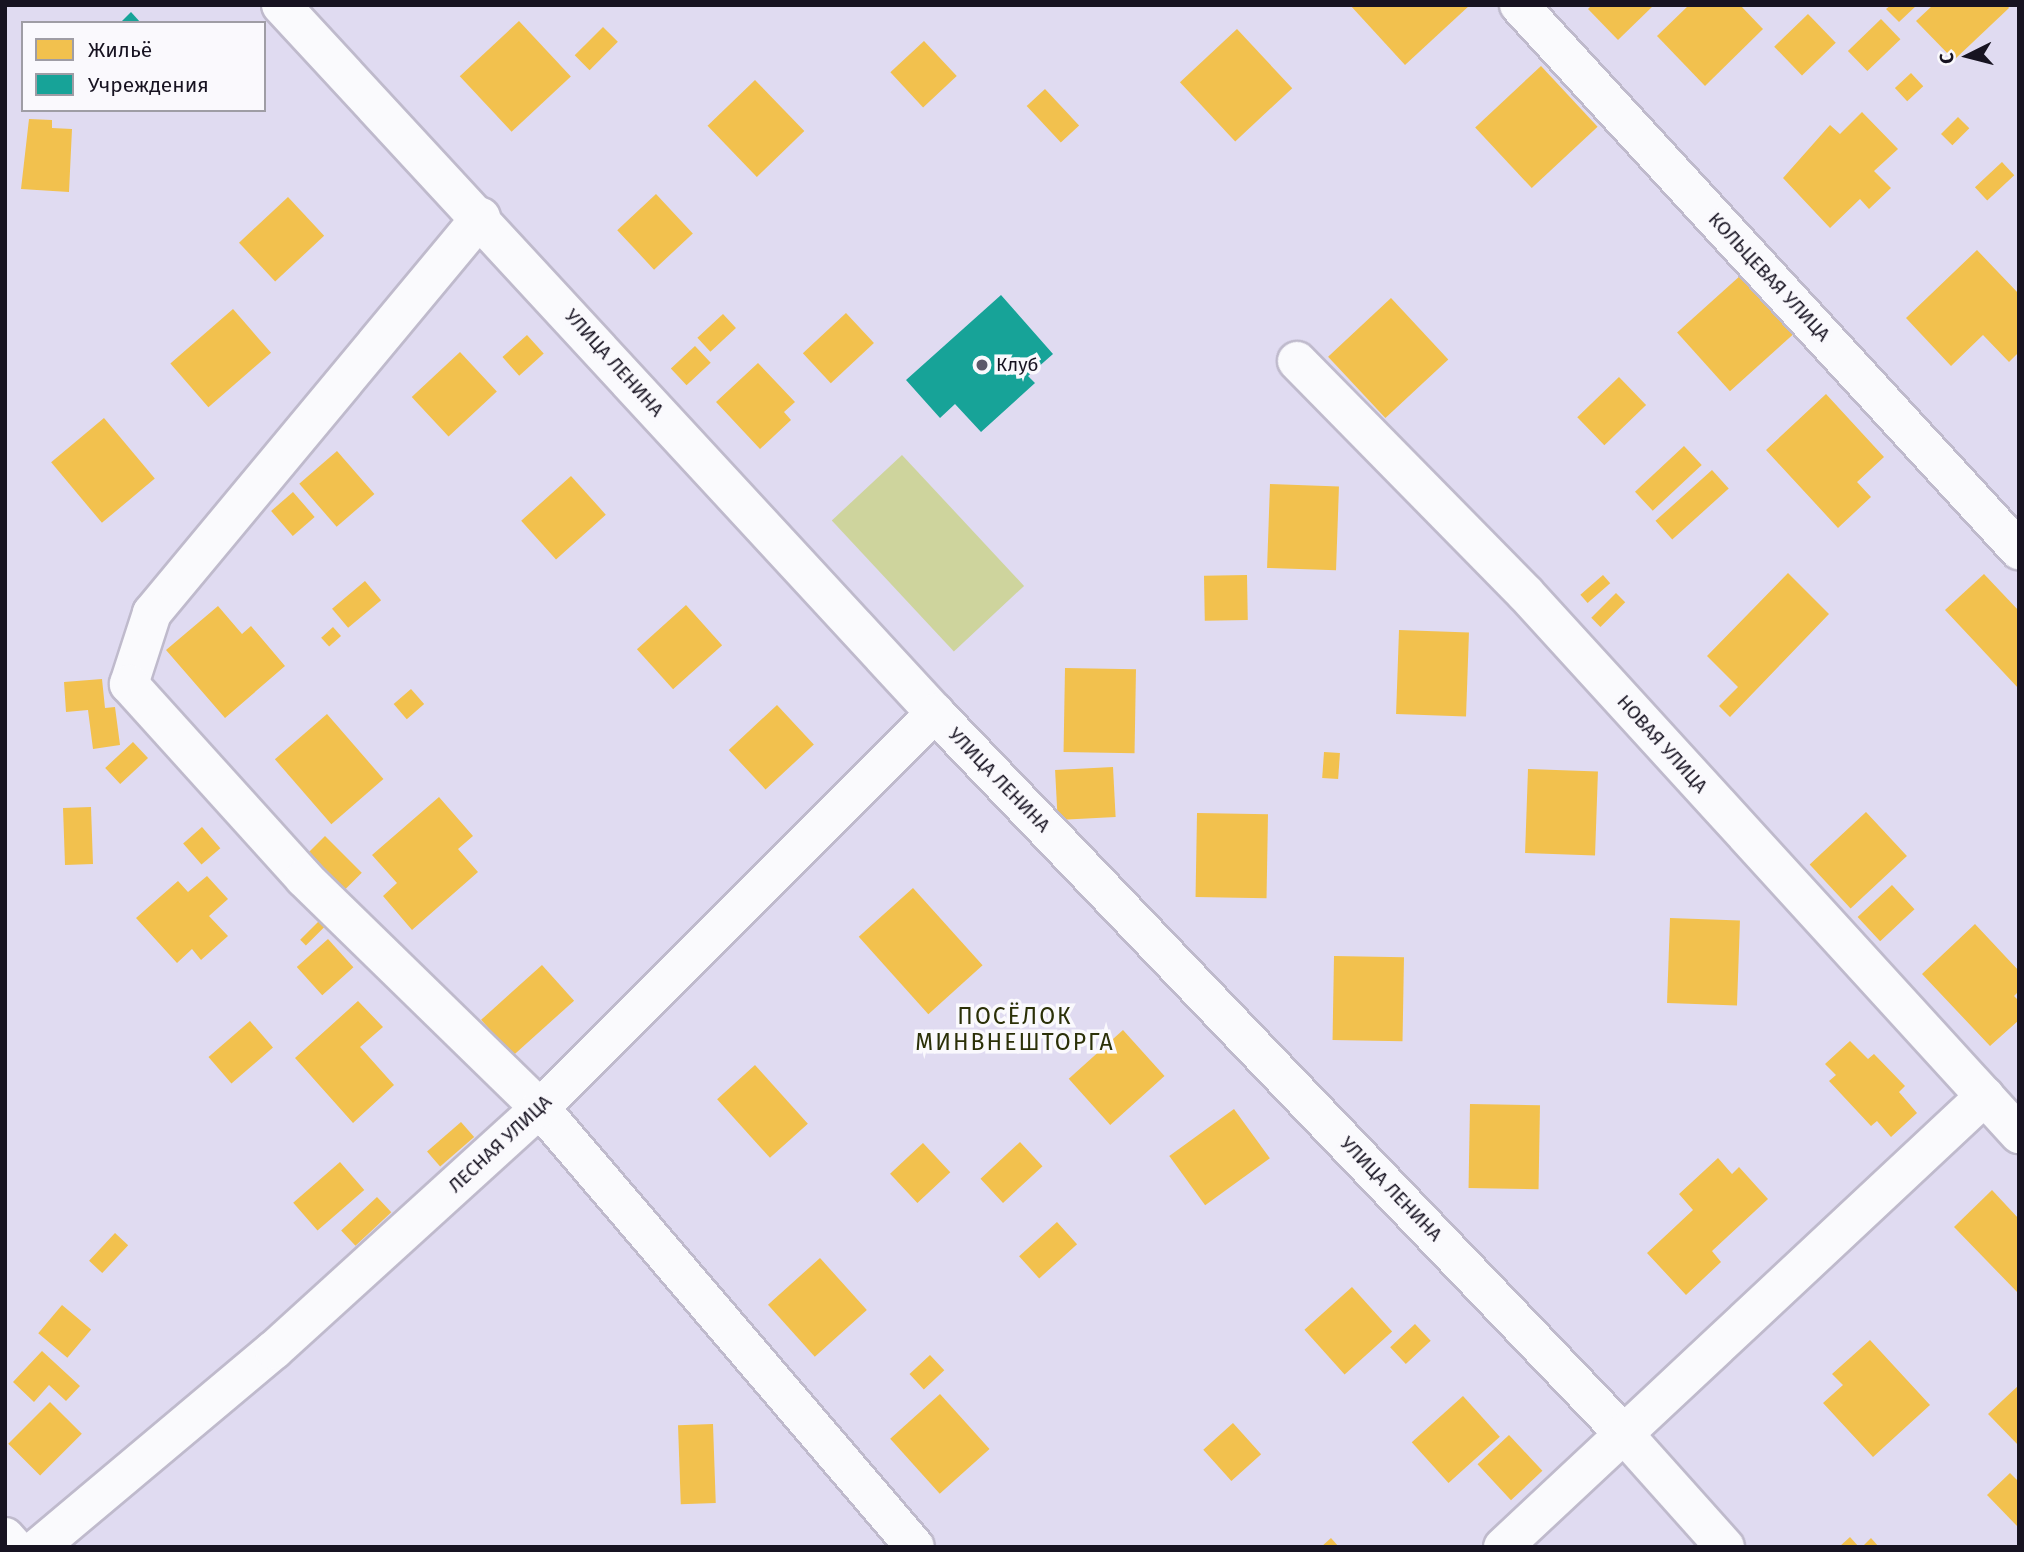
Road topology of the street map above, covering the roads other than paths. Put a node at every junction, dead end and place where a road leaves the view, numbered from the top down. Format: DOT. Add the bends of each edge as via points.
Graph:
graph roads {
  1 [pos="281,5"];
  2 [pos="1519,5"];
  3 [pos="481,217"];
  4 [pos="1297,361"];
  5 [pos="2019,550"];
  6 [pos="935,713"];
  7 [pos="1985,1096"];
  8 [pos="540,1108"];
  9 [pos="2019,1134"];
  10 [pos="1623,1433"];
  11 [pos="5,1537"];
  12 [pos="14,1547"];
  13 [pos="39,1547"];
  14 [pos="915,1547"];
  15 [pos="1503,1547"];
  16 [pos="1725,1547"];
  1 -- 3 [label="street, УЛИЦА ЛЕНИНА"];
  2 -- 5 [label="street, КОЛЬЦЕВАЯ УЛИЦА"];
  3 -- 6 [label="street, УЛИЦА ЛЕНИНА"];
  3 -- 8 [label="street" via="152,613 130,684 304,878"];
  4 -- 7 [label="street, НОВАЯ УЛИЦА" via="1525,593"];
  6 -- 8 [label="street, ЛЕСНАЯ УЛИЦА"];
  6 -- 10 [label="street, УЛИЦА ЛЕНИНА"];
  7 -- 9 [label="street, НОВАЯ УЛИЦА"];
  7 -- 10 [label="street"];
  8 -- 13 [label="street, ЛЕСНАЯ УЛИЦА" via="274,1350"];
  8 -- 14 [label="street"];
  10 -- 15 [label="street"];
  10 -- 16 [label="street, УЛИЦА ЛЕНИНА"];
  11 -- 12 [label="street"];
}
